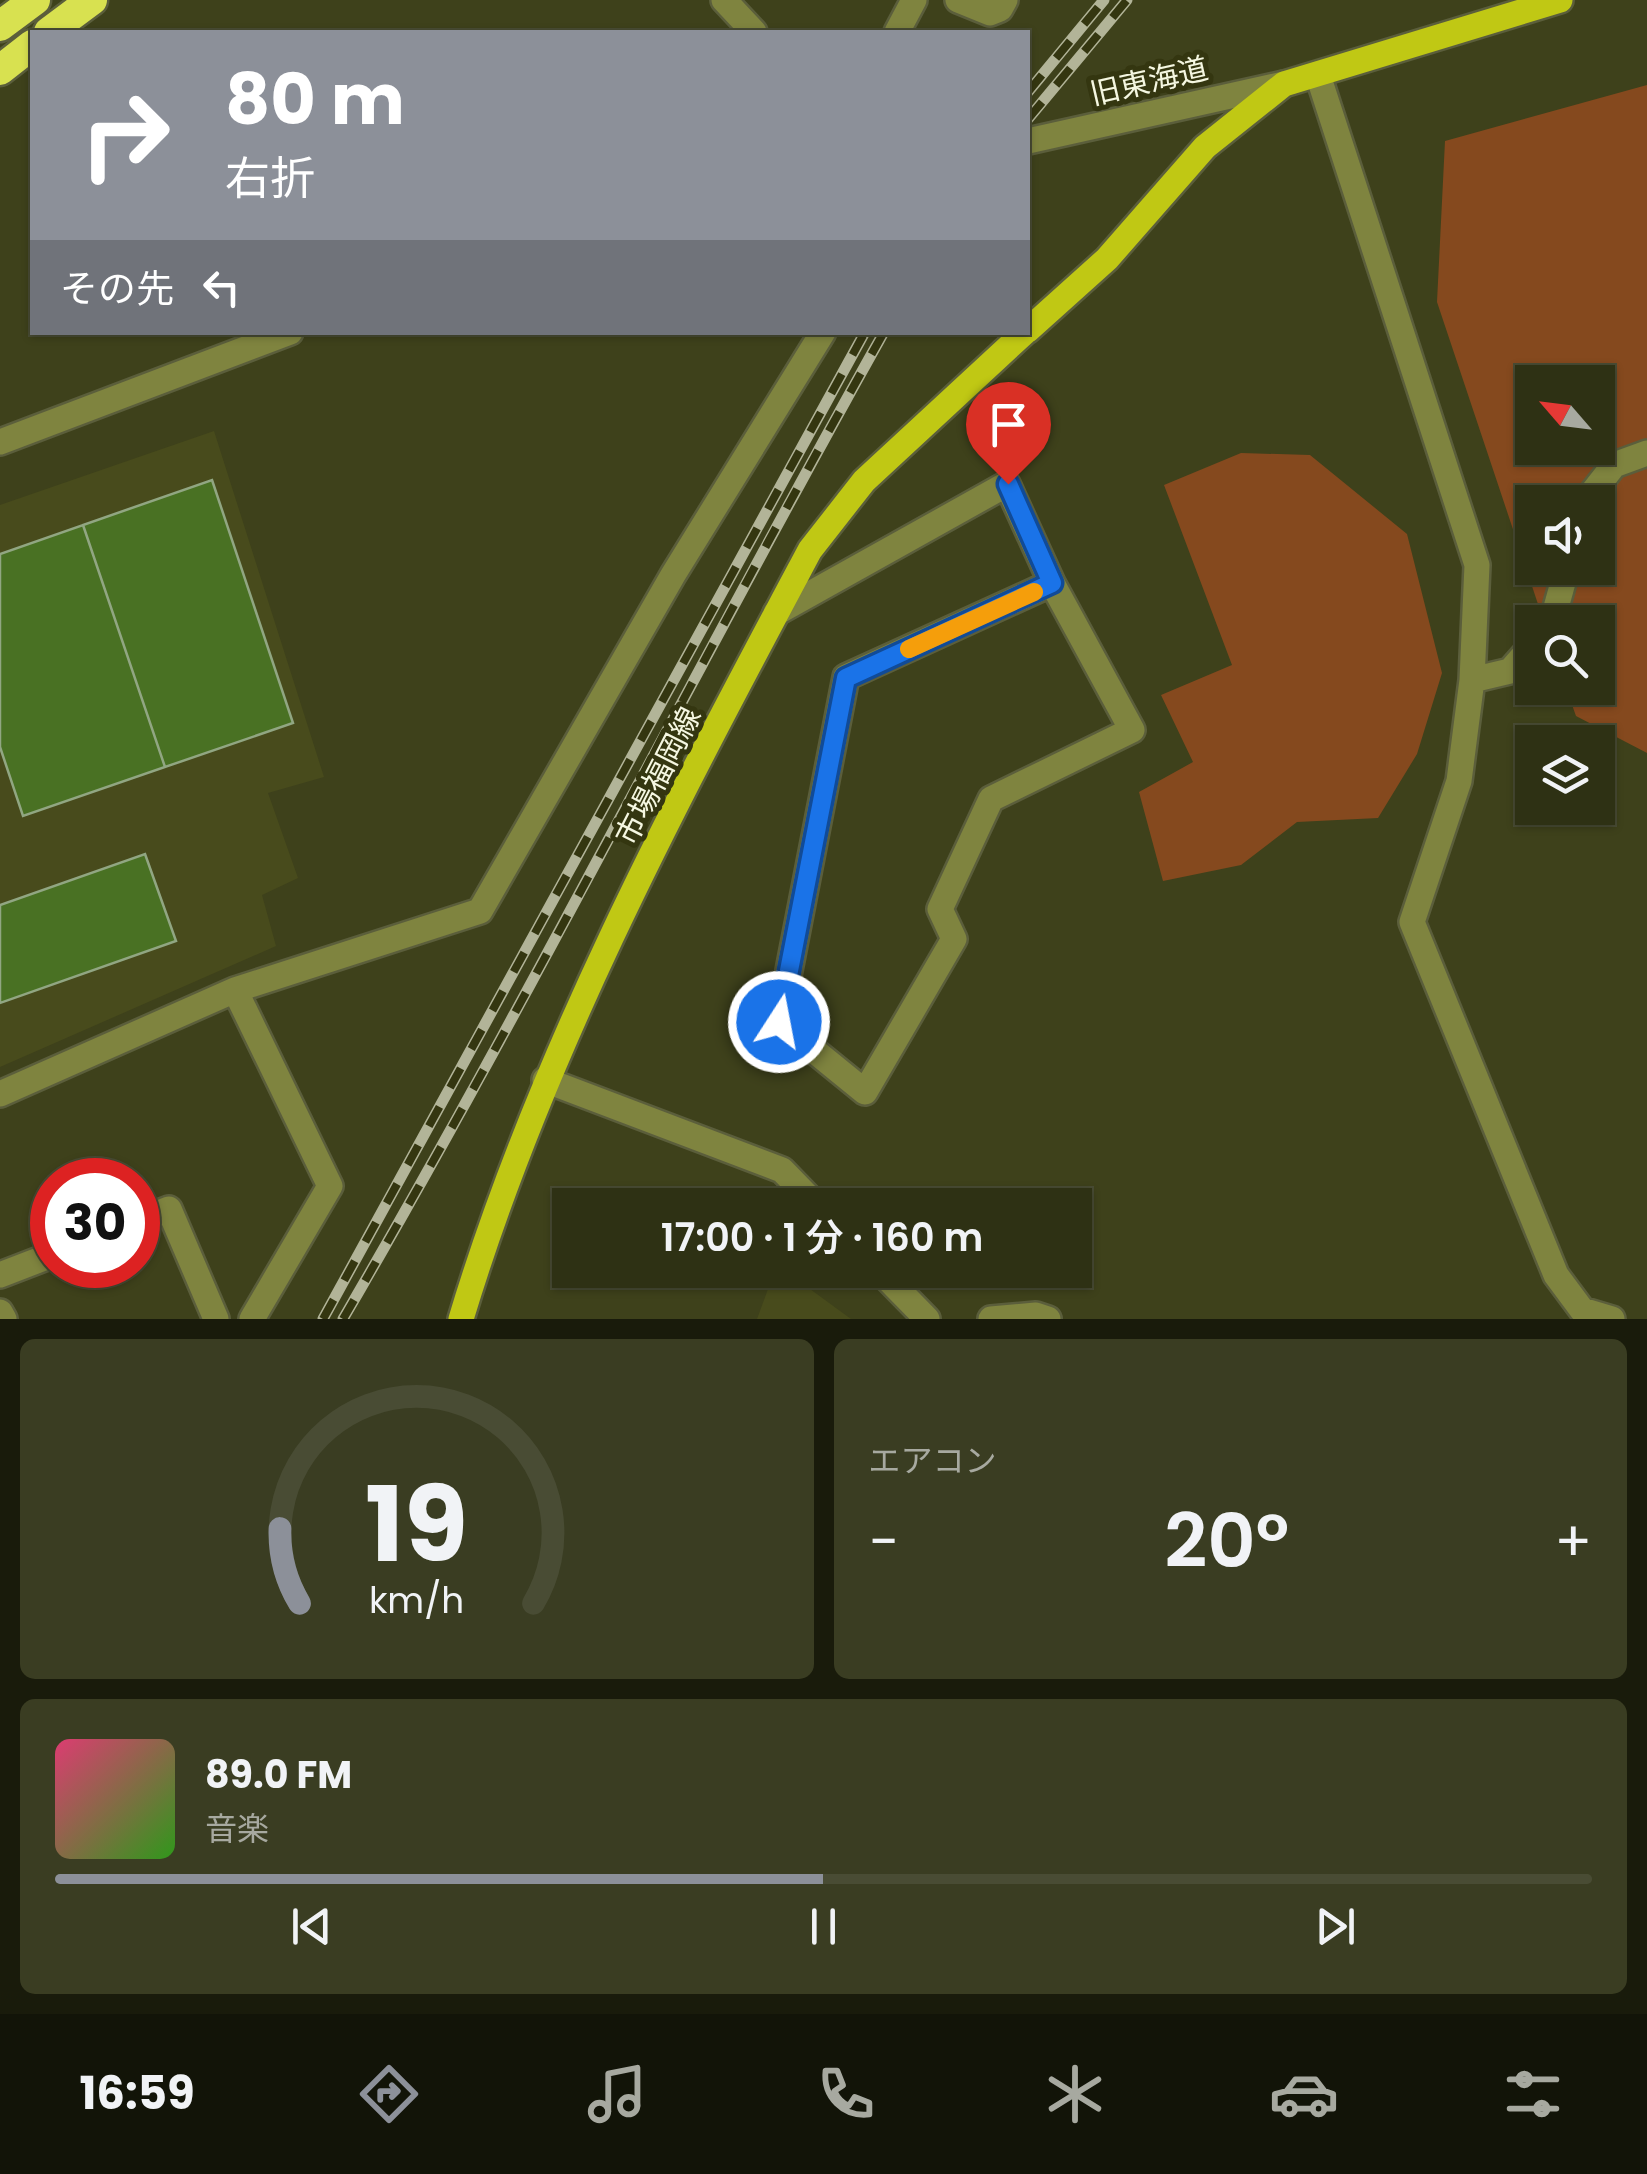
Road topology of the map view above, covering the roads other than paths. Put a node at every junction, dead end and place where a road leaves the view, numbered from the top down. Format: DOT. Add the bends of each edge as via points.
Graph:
graph roads {
  1 [pos="35,0"];
  2 [pos="92,0"];
  3 [pos="724,0"];
  4 [pos="914,0"];
  5 [pos="958,0"];
  6 [pos="1005,0"];
  7 [pos="1560,0"];
  8 [pos="0,26"];
  9 [pos="52,30"];
  10 [pos="752,30"];
  11 [pos="898,30"];
  12 [pos="30,47"];
  13 [pos="0,70"];
  14 [pos="1318,74"];
  15 [pos="1284,84"];
  16 [pos="1030,141"];
  17 [pos="1030,327"];
  18 [pos="282,335"];
  19 [pos="821,335"];
  20 [pos="1022,335"];
  21 [pos="0,442"];
  22 [pos="1647,453"];
  23 [pos="1598,485"];
  24 [pos="1052,583"];
  25 [pos="776,613"];
  26 [pos="1515,665"];
  27 [pos="1472,680"];
  28 [pos="235,990"];
  29 [pos="545,1080"];
  30 [pos="0,1094"];
  31 [pos="799,1188"];
  32 [pos="160,1212"];
  33 [pos="30,1264"];
  34 [pos="0,1276"];
  35 [pos="897,1288"];
  36 [pos="0,1312"];
  37 [pos="4,1319"];
  38 [pos="216,1319"];
  39 [pos="252,1319"];
  40 [pos="461,1319"];
  41 [pos="927,1319"];
  42 [pos="991,1319"];
  43 [pos="1048,1319"];
  44 [pos="1612,1319"];
  1 -- 8 [label="highway"];
  2 -- 9 [label="highway"];
  3 -- 10 [label="street"];
  4 -- 11 [label="street"];
  5 -- 6 [label="street" via="990,12"];
  7 -- 14 [label="main road, 市場福岡線"];
  12 -- 13 [label="highway"];
  14 -- 15 [label="main road, 市場福岡線"];
  14 -- 27 [label="street" via="1477,565"];
  15 -- 16 [label="street, 旧東海道"];
  15 -- 17 [label="main road, 市場福岡線" via="1205,147 1107,259"];
  18 -- 21 [label="street"];
  19 -- 28 [label="street" via="480,910"];
  20 -- 25 [label="main road, 市場福岡線" via="864,480 810,550"];
  22 -- 23 [label="street" via="1614,465"];
  24 -- 24 [label="street" via="846,678 779,1022 865,1092 954,939 940,908 991,799 1132,730"];
  24 -- 25 [label="street" via="1008,484"];
  25 -- 29 [label="main road, 市場福岡線"];
  26 -- 27 [label="street"];
  27 -- 44 [label="street" via="1459,782 1412,922 1556,1275 1582,1310"];
  28 -- 30 [label="street"];
  28 -- 39 [label="street" via="330,1186"];
  29 -- 31 [label="street" via="782,1170"];
  29 -- 40 [label="main road, 市場福岡線"];
  32 -- 38 [label="street" via="169,1209"];
  33 -- 34 [label="street"];
  35 -- 41 [label="street"];
  36 -- 37 [label="street"];
  42 -- 43 [label="street"];
}
